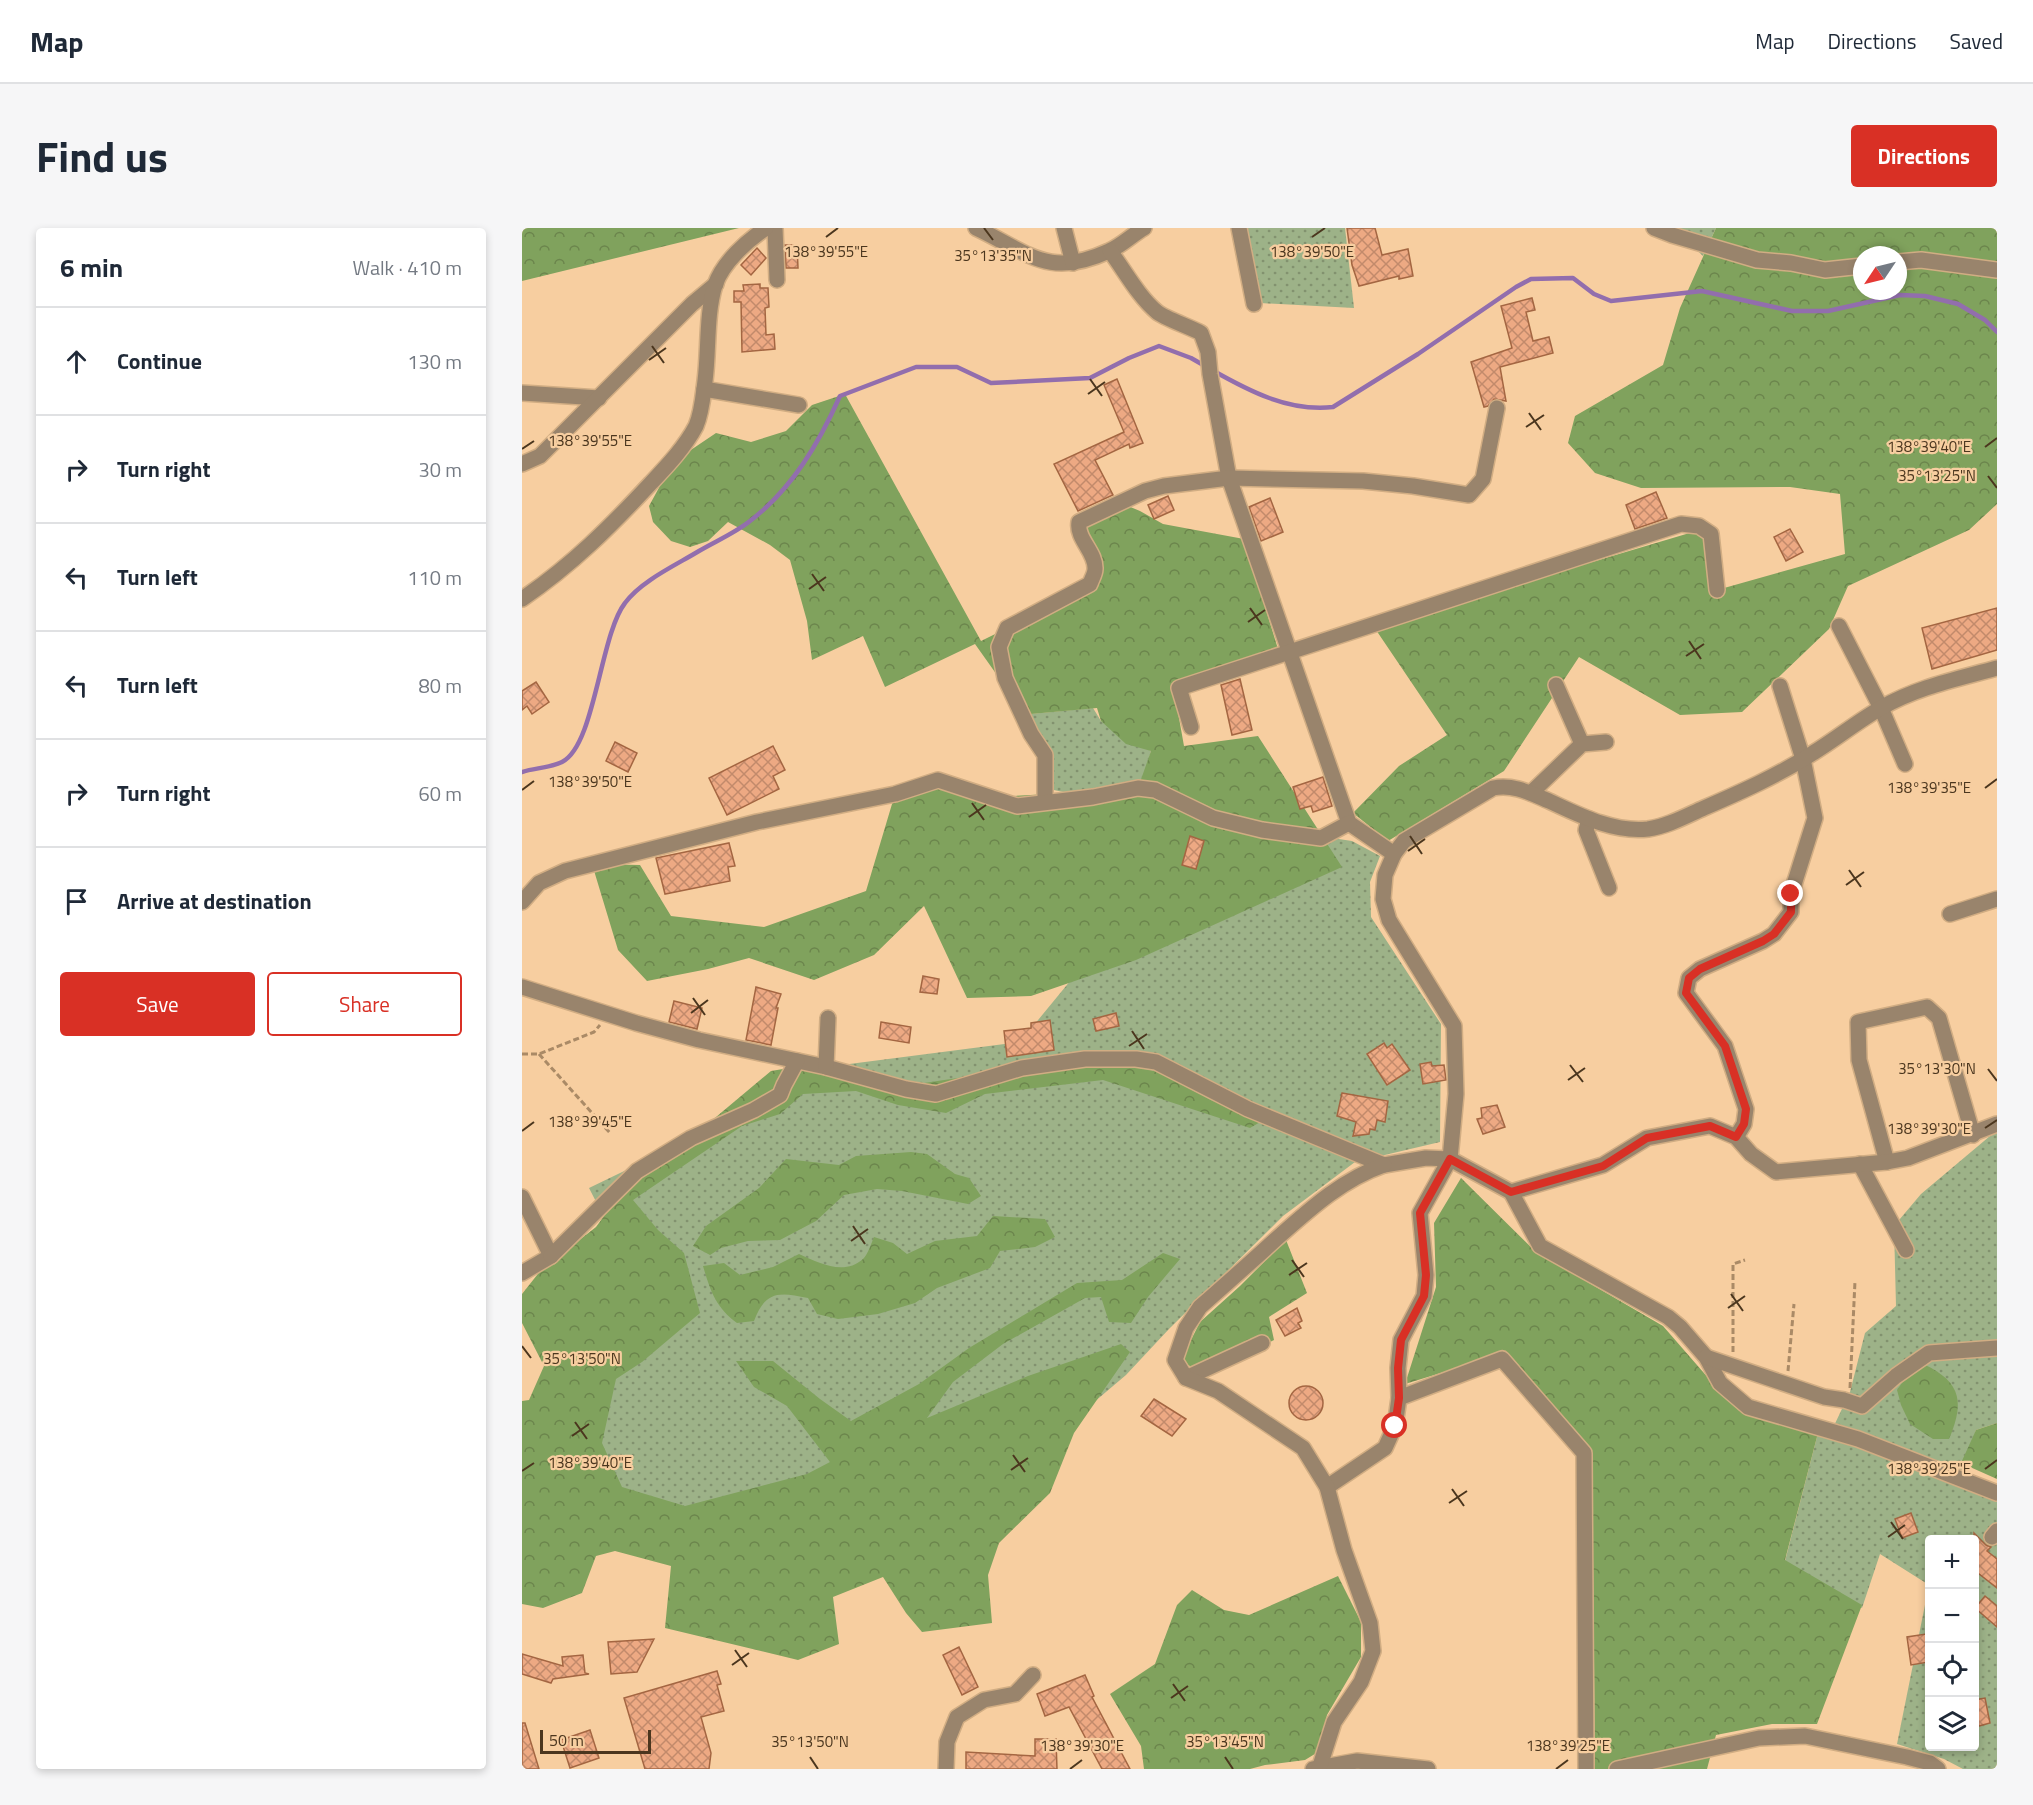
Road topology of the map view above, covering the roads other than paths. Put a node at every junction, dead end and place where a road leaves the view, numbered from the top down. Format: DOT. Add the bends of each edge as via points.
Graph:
graph roads {
  1 [pos="766,228"];
  2 [pos="776,228"];
  3 [pos="976,228"];
  4 [pos="1064,228"];
  5 [pos="1144,228"];
  6 [pos="1239,228"];
  7 [pos="1654,228"];
  8 [pos="1110,251"];
  9 [pos="1907,261"];
  10 [pos="1073,263"];
  11 [pos="1853,267"];
  12 [pos="1997,270"];
  13 [pos="777,280"];
  14 [pos="716,284"];
  15 [pos="1254,303"];
  16 [pos="704,389"];
  17 [pos="522,393"];
  18 [pos="599,398"];
  19 [pos="799,405"];
  20 [pos="1497,408"];
  21 [pos="522,464"];
  22 [pos="1229,478"];
  23 [pos="1717,590"];
  24 [pos="522,599"];
  25 [pos="1839,626"];
  26 [pos="1290,652"];
  27 [pos="1997,668"];
  28 [pos="1556,686"];
  29 [pos="1780,686"];
  30 [pos="1881,708"];
  31 [pos="1191,727"];
  32 [pos="1606,742"];
  33 [pos="1582,744"];
  34 [pos="1803,759"];
  35 [pos="1905,764"];
  36 [pos="1531,793"];
  37 [pos="1046,802"];
  38 [pos="1589,819"];
  39 [pos="1349,823"];
  40 [pos="1394,854"];
  41 [pos="1609,888"];
  42 [pos="1997,898"];
  43 [pos="522,902"];
  44 [pos="1950,914"];
  45 [pos="522,987"];
  46 [pos="828,1018"];
  47 [pos="797,1061"];
  48 [pos="826,1067"];
  49 [pos="1997,1124"];
  50 [pos="1973,1135"];
  51 [pos="1736,1137"];
  52 [pos="1450,1159"];
  53 [pos="1887,1162"];
  54 [pos="1860,1164"];
  55 [pos="1384,1165"];
  56 [pos="1511,1192"];
  57 [pos="522,1197"];
  58 [pos="1906,1250"];
  59 [pos="551,1256"];
  60 [pos="522,1273"];
  61 [pos="1262,1343"];
  62 [pos="1997,1348"];
  63 [pos="1706,1357"];
  64 [pos="1186,1378"];
  65 [pos="1399,1398"];
  66 [pos="1327,1487"];
  67 [pos="1997,1493"];
  68 [pos="1033,1675"];
  69 [pos="1411,1768"];
  70 [pos="946,1769"];
  71 [pos="1317,1769"];
  72 [pos="1428,1769"];
  73 [pos="1586,1769"];
  74 [pos="1617,1769"];
  75 [pos="1938,1769"];
  1 -- 14 [label="street" via="734,255"];
  2 -- 13 [label="street"];
  3 -- 10 [label="street" via="1023,254 1049,263"];
  4 -- 10 [label="street"];
  5 -- 8 [label="street"];
  6 -- 15 [label="street"];
  7 -- 11 [label="street" via="1757,260 1825,270"];
  8 -- 10 [label="street"];
  8 -- 22 [label="street" via="1159,314 1201,333 1208,352"];
  9 -- 12 [label="street"];
  14 -- 16 [label="street"];
  14 -- 18 [label="street"];
  16 -- 19 [label="street"];
  16 -- 24 [label="street" via="696,425 681,449 583,553"];
  17 -- 18 [label="street"];
  18 -- 21 [label="street" via="540,456"];
  20 -- 22 [label="street" via="1483,479 1470,495 1363,481"];
  22 -- 26 [label="street"];
  22 -- 37 [label="street" via="1145,491 1079,522 1078,530 1095,568 1090,584 1007,628 999,647 1005,678 1045,755"];
  23 -- 26 [label="street" via="1711,534 1699,526 1681,524"];
  25 -- 30 [label="street"];
  26 -- 31 [label="street" via="1179,688"];
  26 -- 39 [label="street"];
  27 -- 30 [label="street" via="1922,689"];
  28 -- 33 [label="street"];
  29 -- 34 [label="street"];
  30 -- 34 [label="street"];
  30 -- 35 [label="street"];
  32 -- 33 [label="street"];
  33 -- 36 [label="street"];
  34 -- 38 [label="street" via="1668,824 1626,829"];
  34 -- 51 [label="street" via="1815,819 1791,894 1791,912 1769,938 1700,969 1689,978 1686,993 1725,1046 1746,1109 1744,1124"];
  36 -- 38 [label="street"];
  36 -- 40 [label="street" via="1505,786 1493,788 1404,842"];
  37 -- 39 [label="street" via="1138,788 1168,795 1213,818 1262,830 1321,838"];
  37 -- 43 [label="street" via="1017,806 938,780 895,794 757,822 565,871 539,883"];
  38 -- 41 [label="street" via="1586,830"];
  39 -- 40 [label="street"];
  40 -- 52 [label="street" via="1384,875 1383,898 1389,920 1454,1026 1456,1094"];
  42 -- 44 [label="street"];
  45 -- 47 [label="street" via="699,1040"];
  46 -- 48 [label="street"];
  47 -- 48 [label="street"];
  47 -- 59 [label="street" via="780,1095 692,1138 638,1172"];
  48 -- 55 [label="street" via="936,1094 1022,1068 1085,1059 1146,1060 1248,1109"];
  49 -- 50 [label="street"];
  50 -- 53 [label="street"];
  50 -- 53 [label="street" via="1940,1018 1928,1007 1858,1023 1859,1060"];
  51 -- 54 [label="street" via="1776,1172"];
  51 -- 56 [label="street" via="1710,1126 1647,1138 1603,1166"];
  52 -- 55 [label="street" via="1426,1158"];
  52 -- 56 [label="street"];
  52 -- 65 [label="street" via="1420,1213 1426,1275 1424,1296 1401,1340"];
  53 -- 54 [label="street"];
  54 -- 58 [label="street"];
  55 -- 64 [label="street" via="1346,1182 1314,1206 1200,1307 1186,1328 1175,1360"];
  56 -- 63 [label="street" via="1540,1246 1668,1317"];
  57 -- 59 [label="street"];
  59 -- 60 [label="street"];
  61 -- 64 [label="street"];
  62 -- 63 [label="street" via="1929,1353 1862,1406"];
  63 -- 67 [label="street" via="1720,1383 1748,1407 1858,1439"];
  64 -- 66 [label="street" via="1218,1391 1303,1448"];
  65 -- 66 [label="street" via="1395,1426 1385,1448"];
  65 -- 73 [label="street" via="1502,1359 1584,1453"];
  66 -- 71 [label="street" via="1370,1623 1373,1652 1361,1682 1334,1722"];
  68 -- 70 [label="street" via="1015,1694 984,1700 957,1717 947,1742"];
  69 -- 71 [label="street" via="1357,1761"];
  69 -- 72 [label="street"];
  74 -- 75 [label="street" via="1759,1738 1805,1736 1907,1757"];
}
